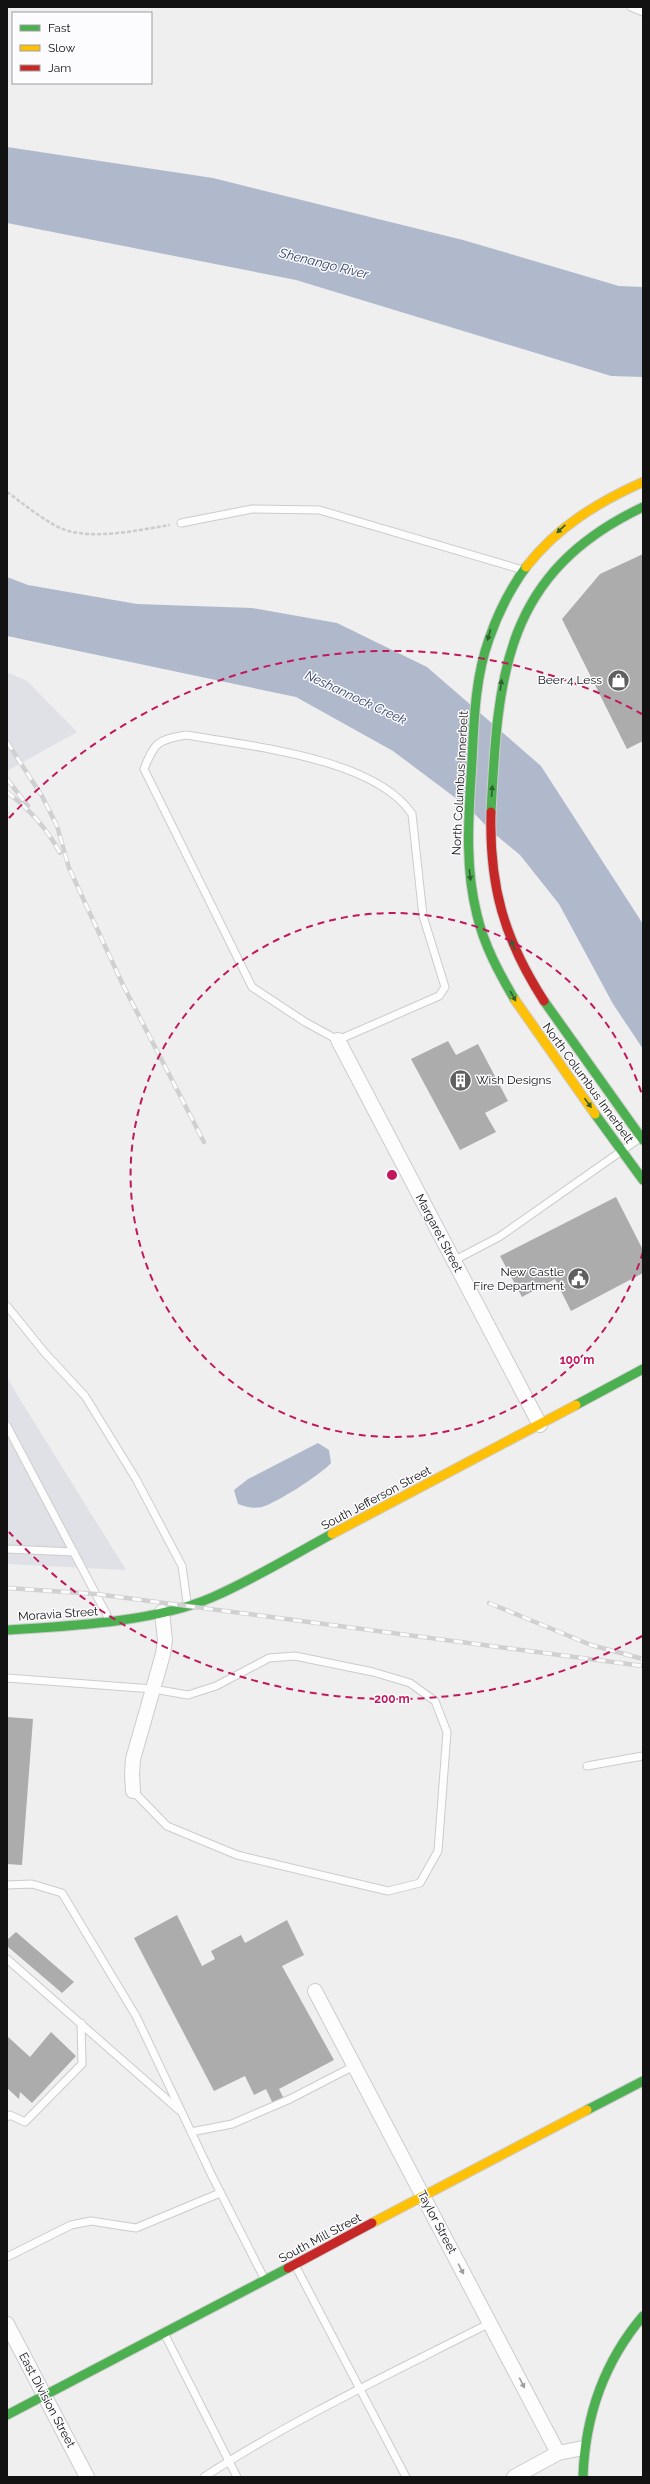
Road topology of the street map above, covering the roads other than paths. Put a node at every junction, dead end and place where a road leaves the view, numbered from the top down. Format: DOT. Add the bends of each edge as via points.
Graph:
graph roads {
  1 [pos="631,7"];
  2 [pos="643,12"];
  3 [pos="643,482"];
  4 [pos="643,507"];
  5 [pos="181,524"];
  6 [pos="524,570"];
  7 [pos="338,1040"];
  8 [pos="642,1139"];
  9 [pos="622,1151"];
  10 [pos="643,1180"];
  11 [pos="453,1261"];
  12 [pos="7,1306"];
  13 [pos="643,1370"];
  14 [pos="540,1425"];
  15 [pos="7,1426"];
  16 [pos="7,1549"];
  17 [pos="74,1552"];
  18 [pos="187,1606"];
  19 [pos="162,1612"];
  20 [pos="111,1622"];
  21 [pos="7,1630"];
  22 [pos="7,1678"];
  23 [pos="153,1689"];
  24 [pos="643,1756"];
  25 [pos="587,1766"];
  26 [pos="133,1791"];
  27 [pos="7,1885"];
  28 [pos="7,1958"];
  29 [pos="316,1991"];
  30 [pos="80,2024"];
  31 [pos="354,2066"];
  32 [pos="643,2081"];
  33 [pos="182,2112"];
  34 [pos="7,2117"];
  35 [pos="191,2132"];
  36 [pos="220,2193"];
  37 [pos="423,2197"];
  38 [pos="7,2257"];
  39 [pos="295,2265"];
  40 [pos="265,2280"];
  41 [pos="643,2316"];
  42 [pos="490,2323"];
  43 [pos="7,2324"];
  44 [pos="164,2333"];
  45 [pos="359,2389"];
  46 [pos="44,2396"];
  47 [pos="7,2415"];
  48 [pos="583,2448"];
  49 [pos="558,2453"];
  50 [pos="229,2461"];
  51 [pos="87,2477"];
  52 [pos="204,2477"];
  53 [pos="238,2477"];
  54 [pos="406,2477"];
  55 [pos="514,2477"];
  56 [pos="583,2477"];
  1 -- 2 [label="lane"];
  3 -- 6 [label="main road, North Columbus Innerbelt, one-way" via="619,491 582,512 548,541"];
  8 -- 4 [label="main road, North Columbus Innerbelt, one-way" via="548,1008 523,966 499,907 490,858 490,830 502,677 517,626 534,596 553,571 580,543 611,521"];
  5 -- 6 [label="lane" via="252,509 319,510"];
  6 -- 9 [label="main road, North Columbus Innerbelt, one-way" via="503,602 493,624 480,673 467,842 471,889 491,955 529,1021"];
  7 -- 7 [label="lane" via="439,996 445,987 423,916 412,814 404,802 386,787 331,764 186,735 166,739 152,748 144,769 252,987"];
  7 -- 11 [label="street, Margaret Street"];
  8 -- 9 [label="lane"];
  9 -- 10 [label="main road, North Columbus Innerbelt"];
  9 -- 11 [label="lane" via="499,1237"];
  11 -- 14 [label="street, Margaret Street"];
  12 -- 18 [label="lane" via="45,1353 85,1396 136,1480 182,1566"];
  13 -- 14 [label="main road, South Jefferson Street"];
  14 -- 18 [label="main road, South Jefferson Street" via="238,1585"];
  15 -- 17 [label="lane"];
  16 -- 17 [label="lane"];
  17 -- 20 [label="lane"];
  18 -- 19 [label="main road, South Jefferson Street"];
  19 -- 20 [label="main road, South Jefferson Street"];
  19 -- 23 [label="street" via="165,1640"];
  20 -- 21 [label="main road, Moravia Street"];
  22 -- 23 [label="lane"];
  23 -- 26 [label="street" via="134,1759"];
  23 -- 26 [label="lane" via="188,1695 216,1686 269,1658 295,1656 373,1672 410,1683 435,1701 447,1732 438,1851 420,1883 388,1891 237,1856 167,1826"];
  24 -- 25 [label="lane"];
  27 -- 33 [label="lane" via="32,1884 62,1893 136,2016"];
  28 -- 30 [label="lane"];
  29 -- 31 [label="street, Taylor Street"];
  30 -- 33 [label="lane"];
  30 -- 34 [label="lane" via="82,2064 25,2122 10,2115"];
  31 -- 35 [label="lane" via="290,2099 232,2124"];
  31 -- 37 [label="street, Taylor Street"];
  32 -- 37 [label="main road, South Mill Street"];
  33 -- 35 [label="lane"];
  35 -- 36 [label="lane"];
  36 -- 38 [label="lane" via="136,2228 91,2221 71,2225"];
  36 -- 40 [label="lane"];
  37 -- 39 [label="main road, South Mill Street"];
  37 -- 42 [label="street, Taylor Street, one-way"];
  39 -- 40 [label="main road, South Mill Street"];
  39 -- 45 [label="lane"];
  40 -- 44 [label="main road, South Mill Street"];
  41 -- 48 [label="main road" via="620,2346 605,2376 593,2407"];
  42 -- 45 [label="lane"];
  42 -- 49 [label="street, Taylor Street, one-way"];
  43 -- 46 [label="street, East Division Street"];
  44 -- 46 [label="main road, South Mill Street"];
  44 -- 50 [label="lane"];
  45 -- 50 [label="lane"];
  45 -- 54 [label="lane"];
  46 -- 47 [label="main road, South Mill Street"];
  46 -- 51 [label="street, East Division Street"];
  48 -- 49 [label="street"];
  48 -- 56 [label="main road"];
  49 -- 55 [label="street"];
  50 -- 52 [label="lane"];
  50 -- 53 [label="lane"];
}
